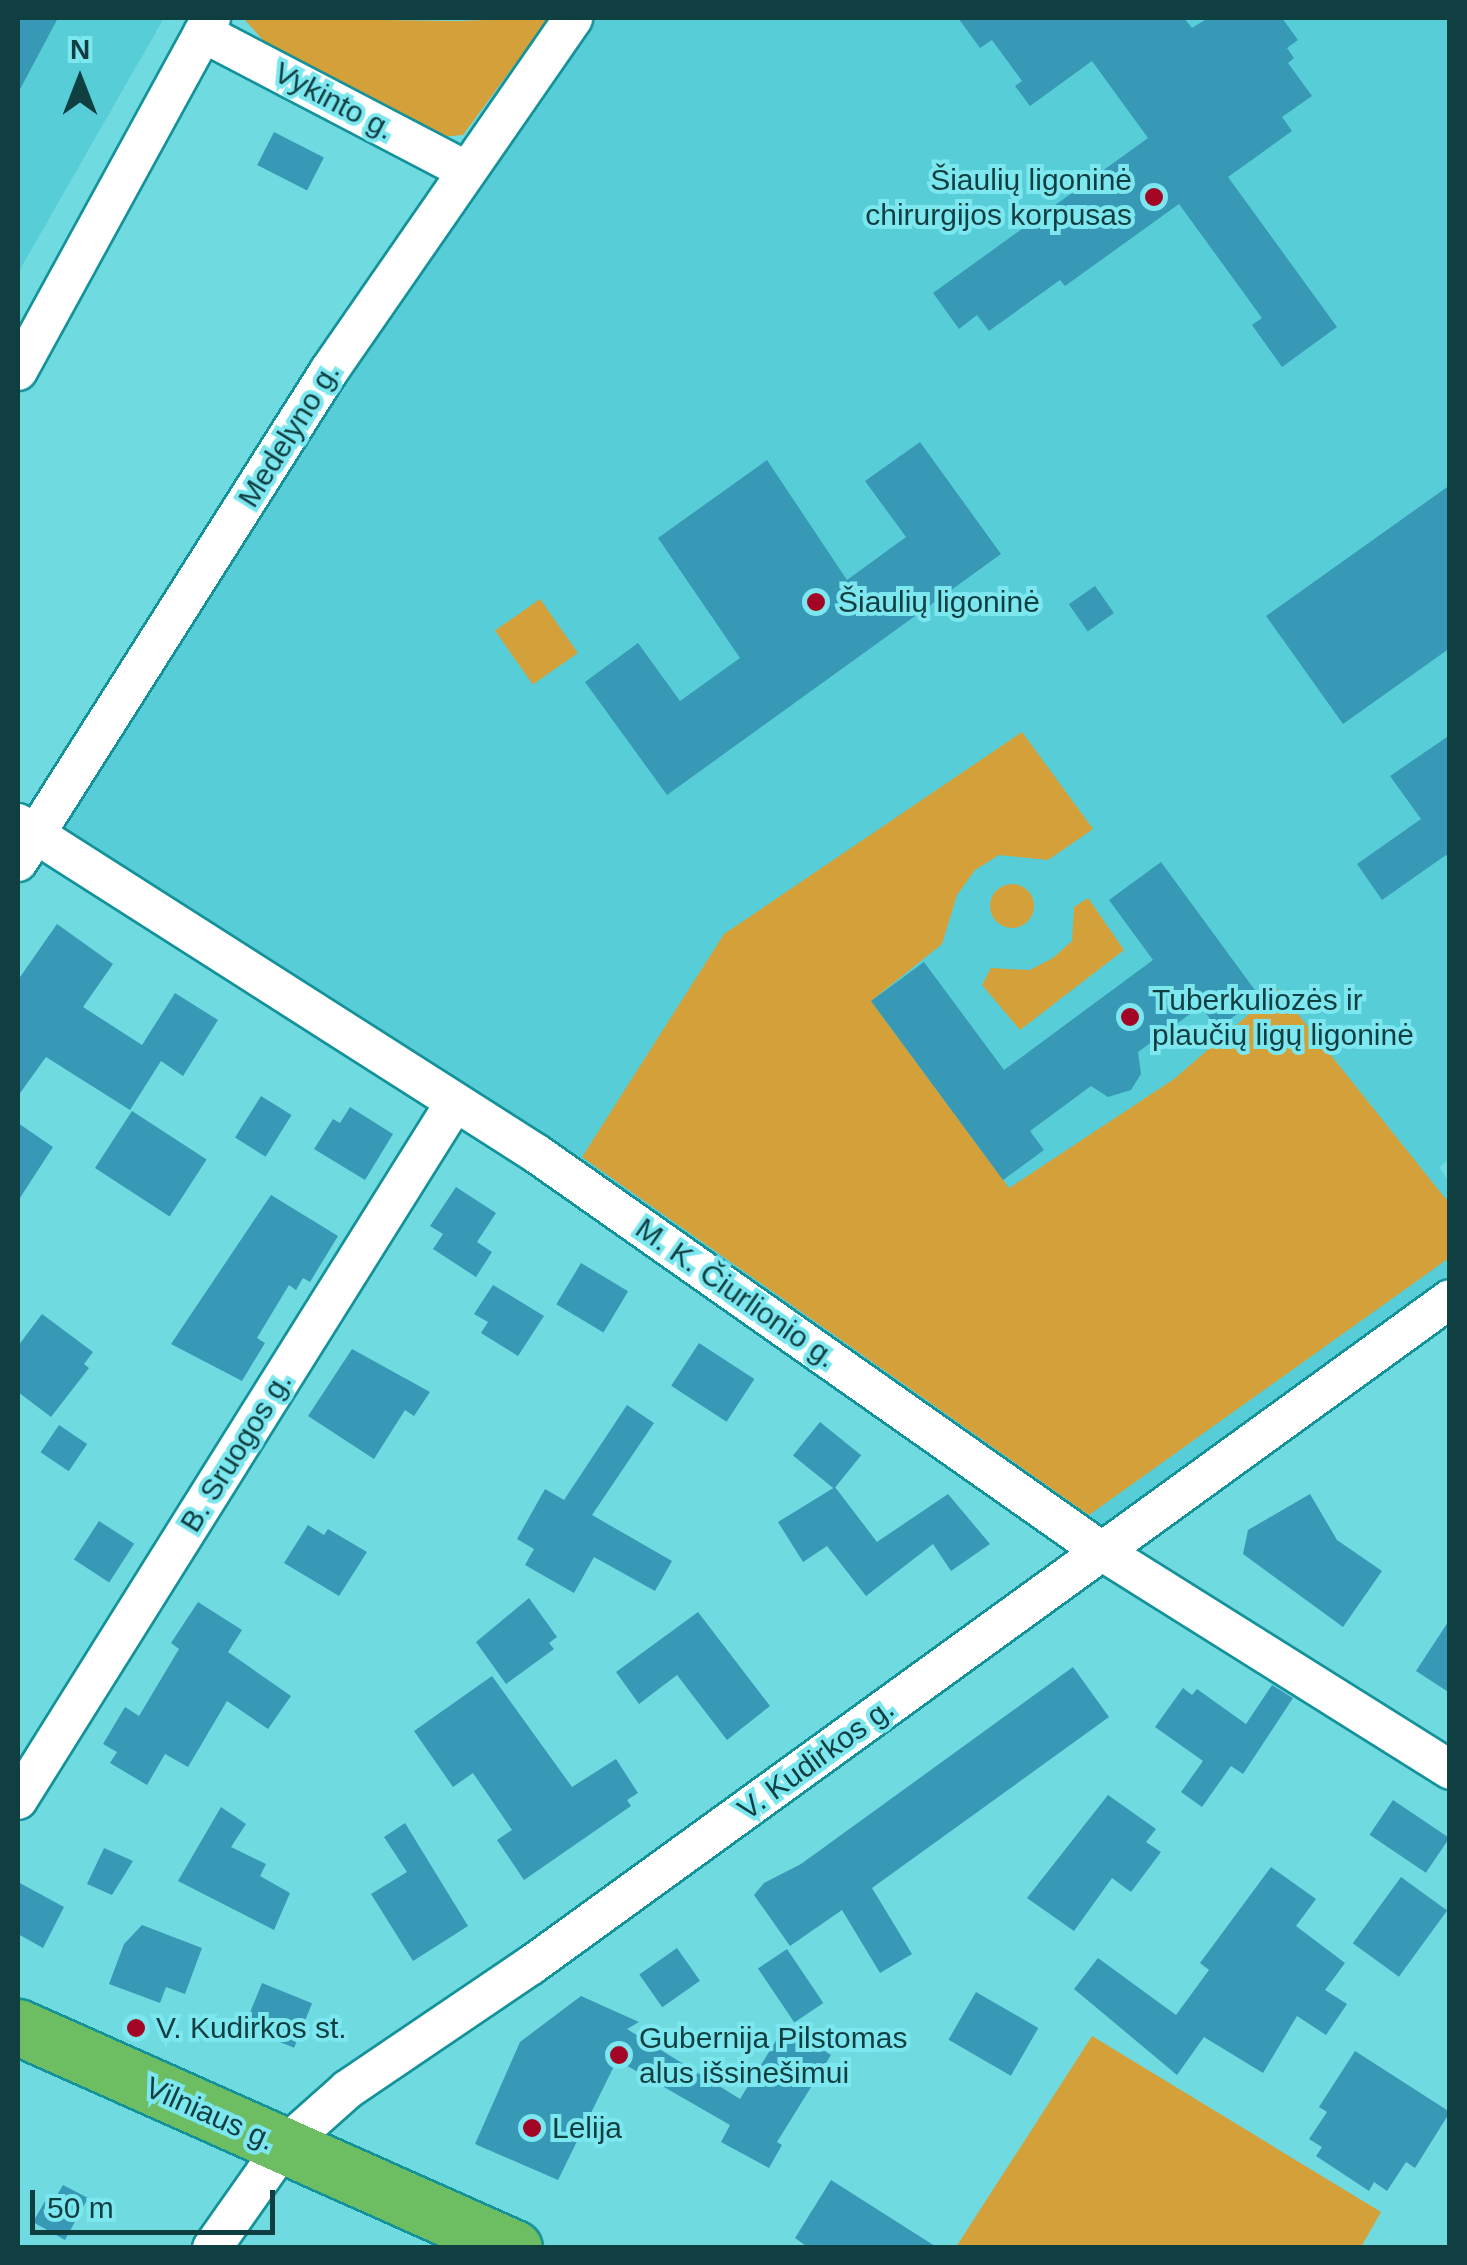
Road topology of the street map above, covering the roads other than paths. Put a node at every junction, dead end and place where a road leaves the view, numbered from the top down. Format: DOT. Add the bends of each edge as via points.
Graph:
graph roads {
  1 [pos="573,18"];
  2 [pos="207,25"];
  3 [pos="464,170"];
  4 [pos="18,372"];
  5 [pos="24,839"];
  6 [pos="454,1104"];
  7 [pos="1450,1299"];
  8 [pos="1103,1552"];
  9 [pos="1450,1770"];
  10 [pos="18,1800"];
  11 [pos="18,2027"];
  12 [pos="284,2147"];
  13 [pos="212,2248"];
  14 [pos="514,2248"];
  1 -- 3 [label="street, Medelyno g."];
  2 -- 3 [label="street, Vykinto g."];
  2 -- 4 [label="street"];
  3 -- 5 [label="street, Medelyno g."];
  5 -- 6 [label="street, M. K. Čiurlionio g."];
  6 -- 8 [label="street, M. K. Čiurlionio g." via="537,1154"];
  6 -- 10 [label="street, B. Sruogos g."];
  7 -- 8 [label="street, V. Kudirkos g."];
  8 -- 9 [label="street, M. K. Čiurlionio g."];
  8 -- 12 [label="street, V. Kudirkos g." via="348,2089"];
  11 -- 12 [label="highway, Vilniaus g."];
  12 -- 13 [label="street, V. Kudirkos g."];
  12 -- 14 [label="highway, Vilniaus g."];
}
